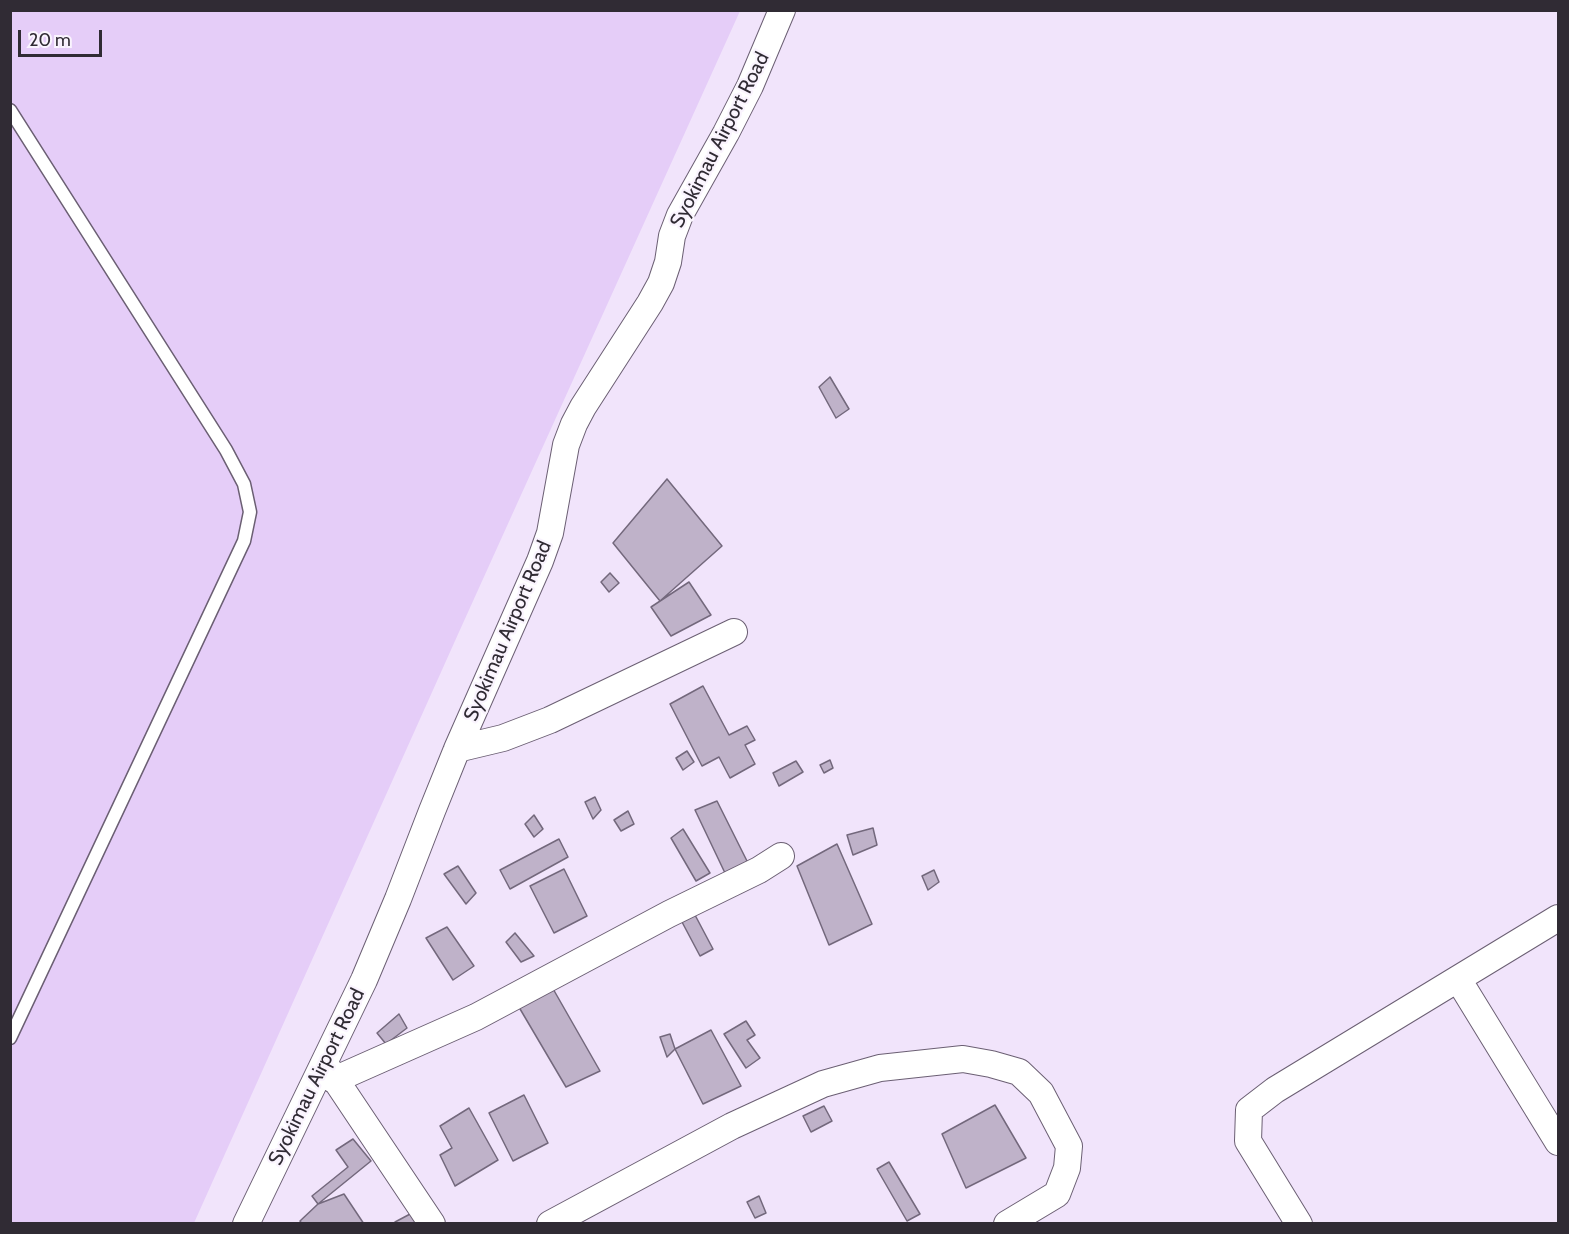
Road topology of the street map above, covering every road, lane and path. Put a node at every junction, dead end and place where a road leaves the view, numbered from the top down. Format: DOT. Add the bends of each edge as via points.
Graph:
graph roads {
  1 [pos="782,10"];
  2 [pos="10,110"];
  3 [pos="734,632"];
  4 [pos="457,749"];
  5 [pos="781,856"];
  6 [pos="1558,918"];
  7 [pos="1458,979"];
  8 [pos="10,1038"];
  9 [pos="329,1070"];
  10 [pos="1558,1142"];
  11 [pos="246,1224"];
  12 [pos="432,1224"];
  13 [pos="550,1224"];
  14 [pos="1007,1224"];
  15 [pos="1299,1224"];
  1 -- 4 [label="street, Syokimau Airport Road" via="750,86 680,215 661,283 573,424 550,533"];
  2 -- 8 [label="lane" via="226,450 244,484 250,512 244,541"];
  3 -- 4 [label="street" via="549,720 503,738"];
  4 -- 9 [label="street, Syokimau Airport Road"];
  5 -- 9 [label="street" via="476,1017 392,1056"];
  6 -- 7 [label="street"];
  7 -- 10 [label="street"];
  7 -- 15 [label="street" via="1275,1090 1249,1110 1248,1141"];
  9 -- 11 [label="street, Syokimau Airport Road"];
  9 -- 12 [label="street"];
  13 -- 14 [label="street" via="732,1126 824,1084 880,1068 963,1059 1019,1072 1041,1093 1069,1146 1067,1168 1057,1194"];
}
